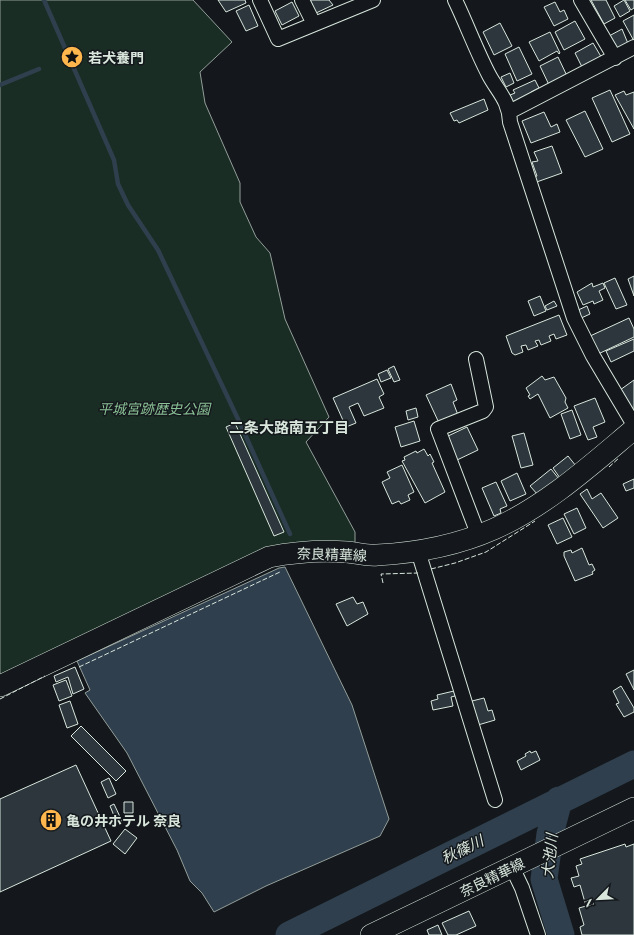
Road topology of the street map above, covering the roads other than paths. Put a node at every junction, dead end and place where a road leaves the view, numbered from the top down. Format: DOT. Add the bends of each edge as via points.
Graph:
graph roads {
  1 [pos="260,0"];
  2 [pos="302,0"];
  3 [pos="372,0"];
  4 [pos="455,0"];
  5 [pos="581,0"];
  6 [pos="314,24"];
  7 [pos="634,47"];
  8 [pos="616,58"];
  9 [pos="509,112"];
  10 [pos="476,359"];
  11 [pos="634,425"];
  12 [pos="634,429"];
  13 [pos="478,534"];
  14 [pos="418,551"];
  15 [pos="0,686"];
  16 [pos="494,800"];
  17 [pos="634,808"];
  18 [pos="517,865"];
  19 [pos="371,935"];
  20 [pos="538,935"];
  1 -- 6 [label="street" via="278,38"];
  2 -- 6 [label="street"];
  3 -- 6 [label="street"];
  4 -- 9 [label="street" via="489,76 503,96"];
  5 -- 8 [label="street"];
  7 -- 8 [label="street"];
  8 -- 9 [label="street"];
  9 -- 11 [label="street" via="514,137 574,318 593,356"];
  10 -- 13 [label="street" via="486,408 483,412 438,429"];
  12 -- 13 [label="main road, 奈良精華線" via="594,463 533,507 494,529"];
  13 -- 14 [label="main road, 奈良精華線"];
  14 -- 15 [label="main road, 奈良精華線" via="375,555 296,552 269,557"];
  14 -- 16 [label="street"];
  17 -- 18 [label="main road, 奈良精華線"];
  18 -- 19 [label="main road, 奈良精華線"];
  18 -- 20 [label="street"];
}
